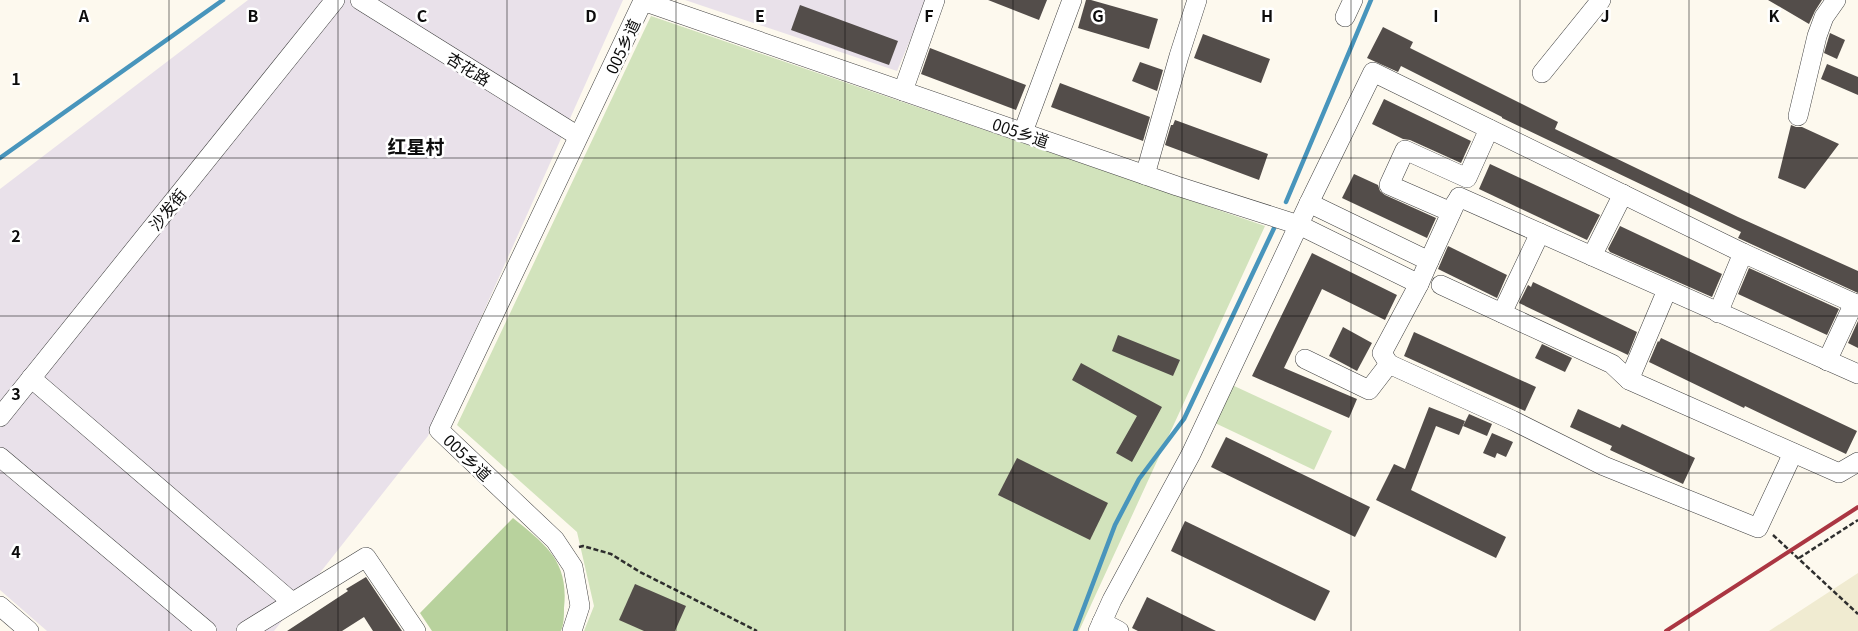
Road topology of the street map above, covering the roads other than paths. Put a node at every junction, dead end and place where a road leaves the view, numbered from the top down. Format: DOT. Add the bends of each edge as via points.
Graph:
graph roads {
  1 [pos="335,0"];
  2 [pos="360,0"];
  3 [pos="936,0"];
  4 [pos="1072,0"];
  5 [pos="1197,0"];
  6 [pos="1601,0"];
  7 [pos="1836,0"];
  8 [pos="1542,73"];
  9 [pos="904,91"];
  10 [pos="1798,116"];
  11 [pos="1489,129"];
  12 [pos="1023,132"];
  13 [pos="578,136"];
  14 [pos="1145,175"];
  15 [pos="1467,178"];
  16 [pos="1623,194"];
  17 [pos="1309,202"];
  18 [pos="1455,205"];
  19 [pos="1300,225"];
  20 [pos="1540,233"];
  21 [pos="1743,253"];
  22 [pos="1592,256"];
  23 [pos="1429,261"];
  24 [pos="1419,284"];
  25 [pos="1440,285"];
  26 [pos="1666,290"];
  27 [pos="1856,304"];
  28 [pos="1502,313"];
  29 [pos="1718,313"];
  30 [pos="1305,360"];
  31 [pos="1827,361"];
  32 [pos="1389,364"];
  33 [pos="1858,374"];
  34 [pos="31,378"];
  35 [pos="1629,380"];
  36 [pos="0,417"];
  37 [pos="1793,453"];
  38 [pos="0,457"];
  39 [pos="1858,462"];
  40 [pos="292,602"];
  41 [pos="0,606"];
  42 [pos="1100,627"];
  43 [pos="30,631"];
  44 [pos="207,631"];
  45 [pos="246,631"];
  46 [pos="416,631"];
  47 [pos="572,631"];
  48 [pos="1119,631"];
  1 -- 34 [label="street, 沙发街"];
  2 -- 13 [label="street, 杏花路"];
  3 -- 9 [label="street"];
  4 -- 12 [label="street"];
  5 -- 14 [label="street"];
  6 -- 8 [label="street"];
  7 -- 10 [label="street" via="1824,17 1817,36"];
  9 -- 12 [label="street, 005乡道"];
  9 -- 13 [label="street, 005乡道" via="643,1"];
  11 -- 15 [label="street"];
  11 -- 16 [label="street"];
  11 -- 17 [label="street" via="1373,72"];
  12 -- 14 [label="street, 005乡道"];
  13 -- 47 [label="street, 005乡道" via="439,430 555,540 563,552 572,567 580,606"];
  14 -- 19 [label="street, 005乡道"];
  15 -- 18 [label="street"];
  15 -- 18 [label="street" via="1405,150 1389,185"];
  16 -- 21 [label="street"];
  16 -- 22 [label="street"];
  17 -- 19 [label="street"];
  17 -- 23 [label="street"];
  18 -- 20 [label="street"];
  18 -- 23 [label="street"];
  19 -- 24 [label="street, 005乡道"];
  19 -- 42 [label="street" via="1191,454"];
  20 -- 22 [label="street"];
  20 -- 28 [label="street"];
  21 -- 27 [label="street"];
  21 -- 29 [label="street"];
  22 -- 26 [label="street"];
  23 -- 24 [label="street"];
  24 -- 32 [label="street" via="1382,353"];
  25 -- 28 [label="street"];
  26 -- 29 [label="street"];
  26 -- 35 [label="street"];
  27 -- 31 [label="street"];
  28 -- 35 [label="street" via="1612,364"];
  29 -- 31 [label="street"];
  30 -- 32 [label="street" via="1369,390"];
  31 -- 33 [label="street"];
  32 -- 37 [label="street" via="1604,466 1758,528"];
  34 -- 36 [label="street, 沙发街"];
  34 -- 40 [label="street"];
  35 -- 37 [label="street"];
  37 -- 39 [label="street" via="1840,473"];
  38 -- 44 [label="street"];
  40 -- 45 [label="street"];
  40 -- 46 [label="street" via="366,557"];
  41 -- 43 [label="street"];
  42 -- 48 [label="street"];
}
